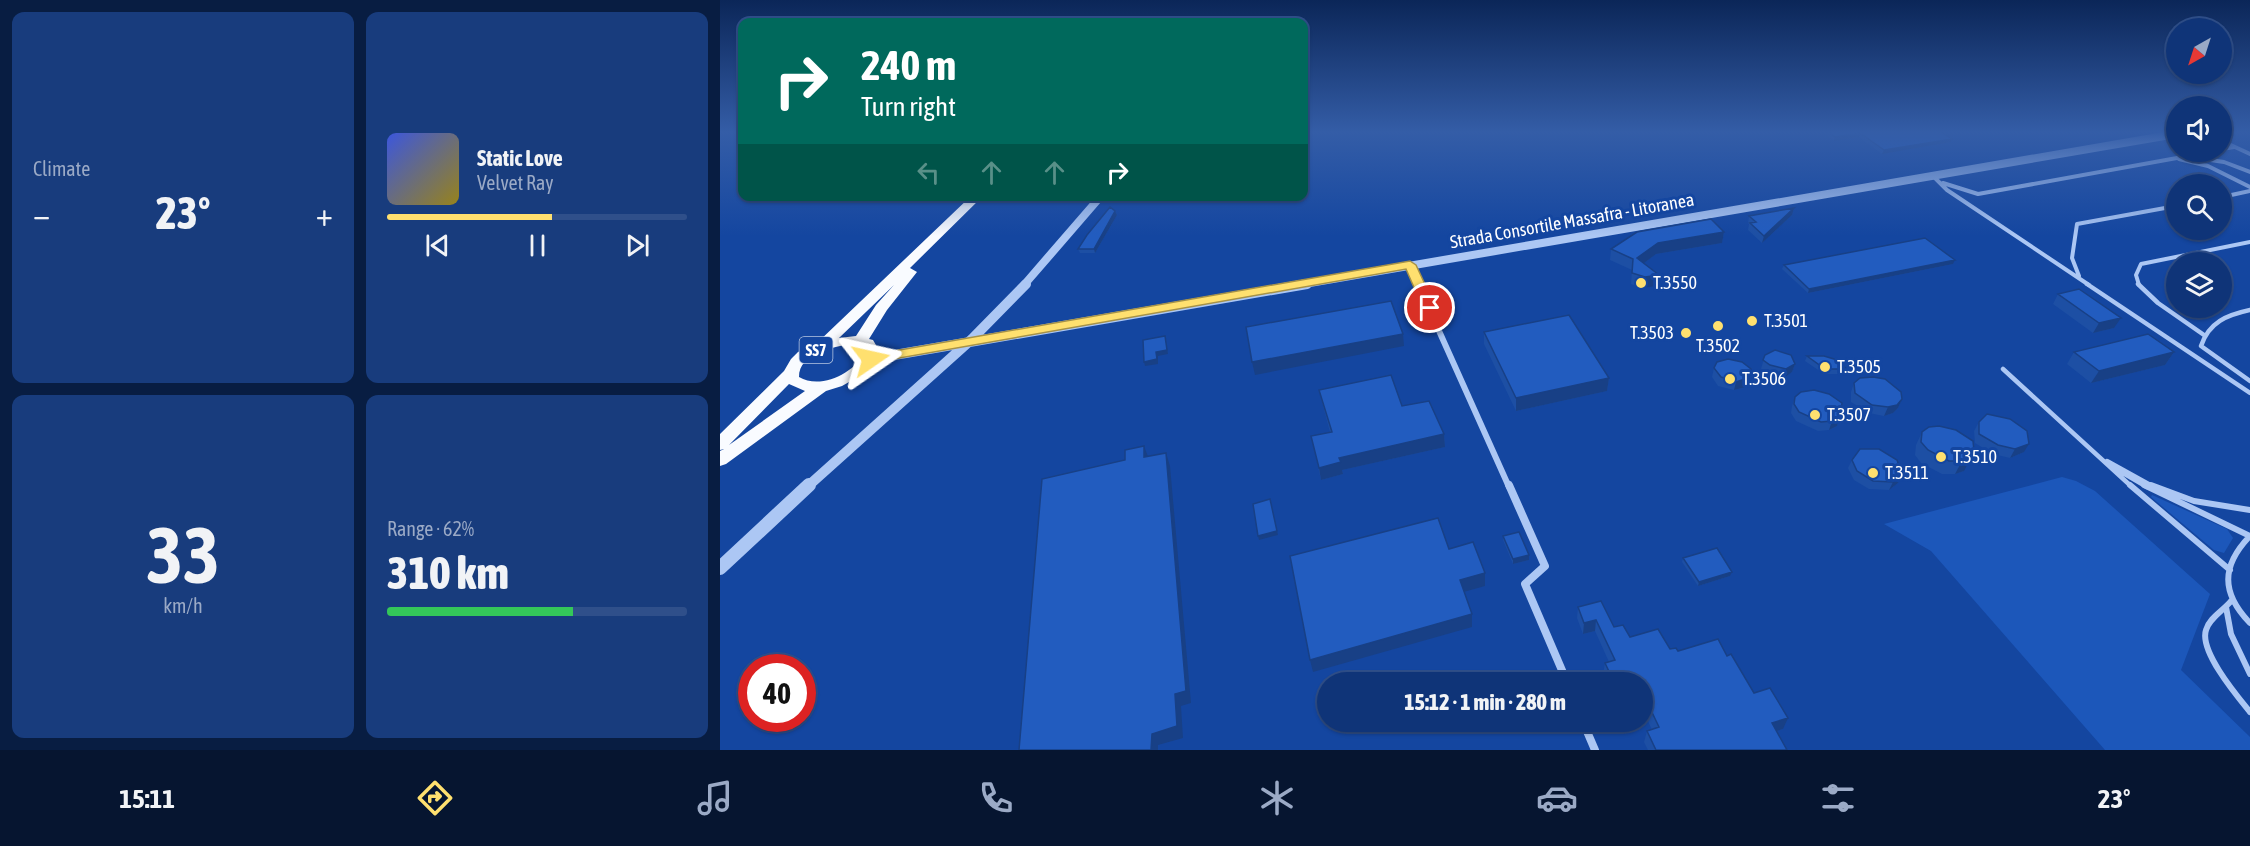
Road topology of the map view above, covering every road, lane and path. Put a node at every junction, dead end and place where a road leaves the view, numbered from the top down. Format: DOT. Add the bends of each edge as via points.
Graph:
graph roads {
  1 [pos="1990,166"];
  2 [pos="2130,166"];
  3 [pos="2208,166"];
  4 [pos="2234,166"];
  5 [pos="2250,172"];
  6 [pos="1932,176"];
  7 [pos="1943,183"];
  8 [pos="2250,189"];
  9 [pos="2232,194"];
  10 [pos="973,201"];
  11 [pos="1097,201"];
  12 [pos="2166,208"];
  13 [pos="931,242"];
  14 [pos="2250,242"];
  15 [pos="1410,265"];
  16 [pos="2086,283"];
  17 [pos="2250,310"];
  18 [pos="2204,335"];
  19 [pos="972,339"];
  20 [pos="860,341"];
  21 [pos="820,347"];
  22 [pos="871,359"];
  23 [pos="2003,369"];
  24 [pos="790,374"];
  25 [pos="2250,381"];
  26 [pos="824,386"];
  27 [pos="2250,393"];
  28 [pos="720,444"];
  29 [pos="2089,450"];
  30 [pos="720,460"];
  31 [pos="2250,510"];
  32 [pos="2250,536"];
  33 [pos="720,568"];
  34 [pos="2230,570"];
  35 [pos="2231,600"];
  36 [pos="2226,608"];
  37 [pos="2250,623"];
  38 [pos="1563,672"];
  39 [pos="2250,674"];
  40 [pos="2250,712"];
  41 [pos="1587,732"];
  42 [pos="1595,750"];
  1 -- 6 [label="street, Strada Consortile Massafra - Litoranea"];
  2 -- 7 [label="lane" via="1978,194"];
  3 -- 8 [label="lane"];
  4 -- 5 [label="lane"];
  6 -- 7 [label="lane"];
  6 -- 15 [label="street, Strada Consortile Massafra - Litoranea"];
  7 -- 16 [label="lane" via="1947,190"];
  8 -- 9 [label="lane"];
  10 -- 13 [label="main road, SS7"];
  11 -- 19 [label="street" via="1038,271"];
  12 -- 16 [label="lane" via="2077,224 2072,261 2075,272"];
  13 -- 20 [label="main road, SS7"];
  13 -- 21 [label="main road, SS7"];
  14 -- 18 [label="lane" via="2141,264 2136,273 2137,282 2150,295"];
  15 -- 19 [label="street, Strada Consortile Massafra - Litoranea"];
  15 -- 38 [label="street" via="1545,566 1525,584"];
  16 -- 27 [label="lane"];
  17 -- 18 [label="lane" via="2225,316"];
  18 -- 25 [label="lane" via="2201,346"];
  19 -- 22 [label="street, Strada Consortile Massafra - Litoranea"];
  19 -- 33 [label="street"];
  20 -- 21 [label="main road, SS7"];
  20 -- 22 [label="main road" via="872,347"];
  21 -- 24 [label="main road, SS7" via="800,360"];
  22 -- 26 [label="main road, SS7" via="848,378"];
  23 -- 29 [label="lane"];
  24 -- 26 [label="main road, SS7" via="802,386"];
  24 -- 28 [label="main road, SS7"];
  26 -- 30 [label="main road, SS7"];
  29 -- 31 [label="lane" via="2163,490 2214,507"];
  29 -- 32 [label="lane" via="2129,478"];
  29 -- 34 [label="lane"];
  32 -- 34 [label="lane"];
  34 -- 35 [label="lane" via="2227,581"];
  35 -- 36 [label="lane"];
  35 -- 37 [label="lane"];
  36 -- 39 [label="lane" via="2231,634"];
  36 -- 40 [label="lane" via="2206,629 2205,640 2222,674"];
  41 -- 42 [label="street"];
}
